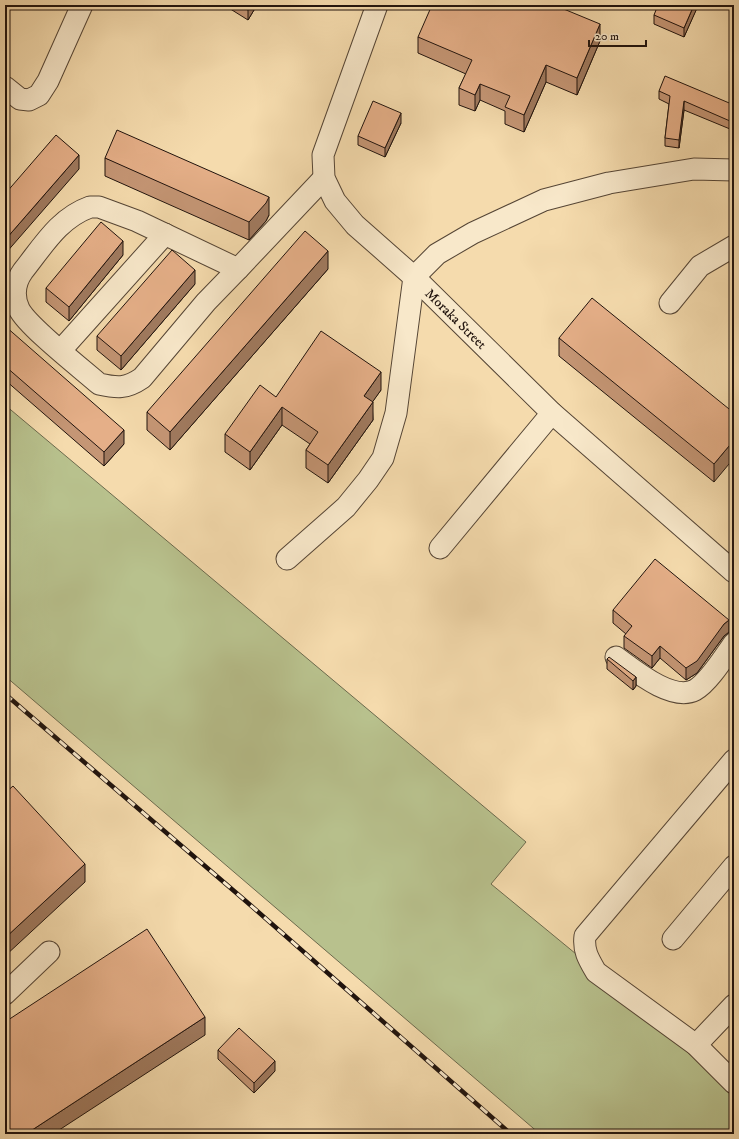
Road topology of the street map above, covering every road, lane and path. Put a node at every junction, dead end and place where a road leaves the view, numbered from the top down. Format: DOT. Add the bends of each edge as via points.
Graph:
graph roads {
  1 [pos="82,5"];
  2 [pos="377,5"];
  3 [pos="5,87"];
  4 [pos="734,170"];
  5 [pos="324,178"];
  6 [pos="165,234"];
  7 [pos="734,246"];
  8 [pos="238,268"];
  9 [pos="414,277"];
  10 [pos="670,303"];
  11 [pos="61,350"];
  12 [pos="552,413"];
  13 [pos="440,548"];
  14 [pos="287,559"];
  15 [pos="734,572"];
  16 [pos="734,643"];
  17 [pos="616,657"];
  18 [pos="734,760"];
  19 [pos="734,866"];
  20 [pos="673,938"];
  21 [pos="49,952"];
  22 [pos="5,994"];
  23 [pos="734,1005"];
  24 [pos="696,1045"];
  25 [pos="734,1083"];
  1 -- 3 [label="street" via="48,82 39,95 29,100 20,99"];
  2 -- 5 [label="street, Moraka Street" via="323,155"];
  4 -- 9 [label="street" via="694,169 609,183 544,200 480,230 437,254"];
  5 -- 8 [label="street"];
  5 -- 9 [label="street, Moraka Street" via="334,201 355,225"];
  6 -- 8 [label="street"];
  6 -- 11 [label="street"];
  6 -- 11 [label="street" via="99,207 76,212 61,223 17,279 16,288 19,308 23,315"];
  7 -- 10 [label="street" via="700,266"];
  8 -- 11 [label="street" via="142,378 130,386 112,387 99,384"];
  9 -- 12 [label="street, Moraka Street"];
  9 -- 14 [label="street" via="396,413 383,458 346,507"];
  12 -- 13 [label="street"];
  12 -- 15 [label="street, Moraka Street"];
  16 -- 17 [label="street" via="706,680 695,690 684,694 672,692"];
  18 -- 24 [label="street" via="585,936 584,943 587,957 596,972"];
  19 -- 20 [label="street"];
  21 -- 22 [label="street"];
  23 -- 24 [label="street"];
  24 -- 25 [label="street"];
}
